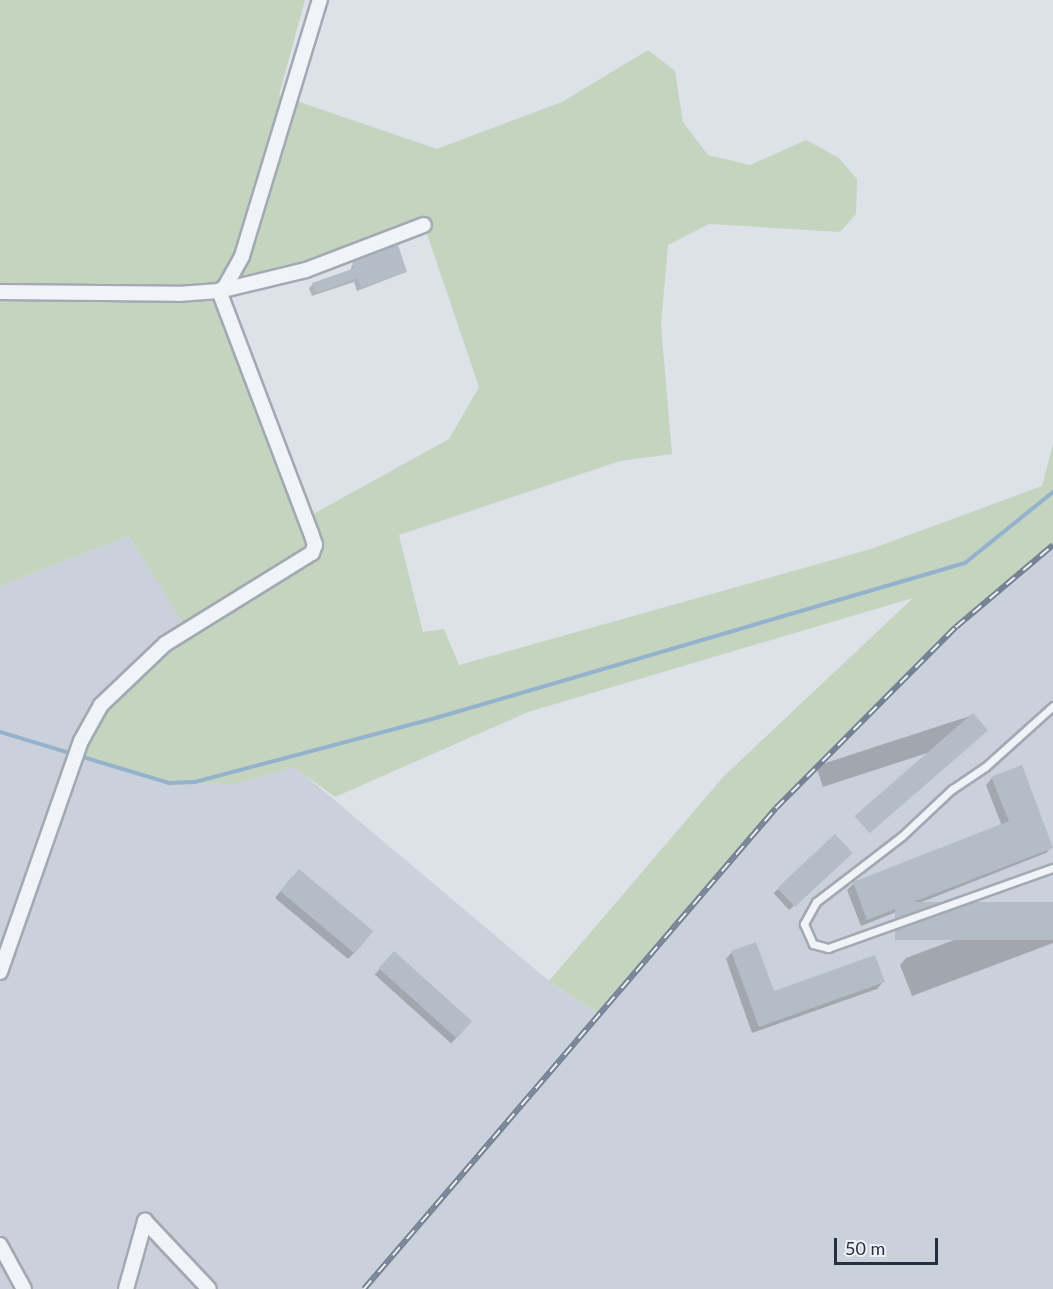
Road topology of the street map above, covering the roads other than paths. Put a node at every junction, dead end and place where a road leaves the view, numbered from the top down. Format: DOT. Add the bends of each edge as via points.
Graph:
graph roads {
  1 [pos="320,0"];
  2 [pos="424,225"];
  3 [pos="219,291"];
  4 [pos="0,292"];
  5 [pos="1053,706"];
  6 [pos="1053,868"];
  7 [pos="3,948"];
  8 [pos="0,972"];
  9 [pos="0,1245"];
  10 [pos="24,1289"];
  11 [pos="126,1289"];
  12 [pos="209,1289"];
  1 -- 3 [label="street" via="242,256 232,278"];
  2 -- 3 [label="street" via="306,270"];
  3 -- 4 [label="street"];
  3 -- 7 [label="street" via="311,533 312,553 165,644 101,705 81,741"];
  5 -- 6 [label="lane" via="902,836 816,902 804,924 813,944 828,948"];
  7 -- 8 [label="street"];
  9 -- 10 [label="street"];
  11 -- 12 [label="street" via="145,1221"];
}
